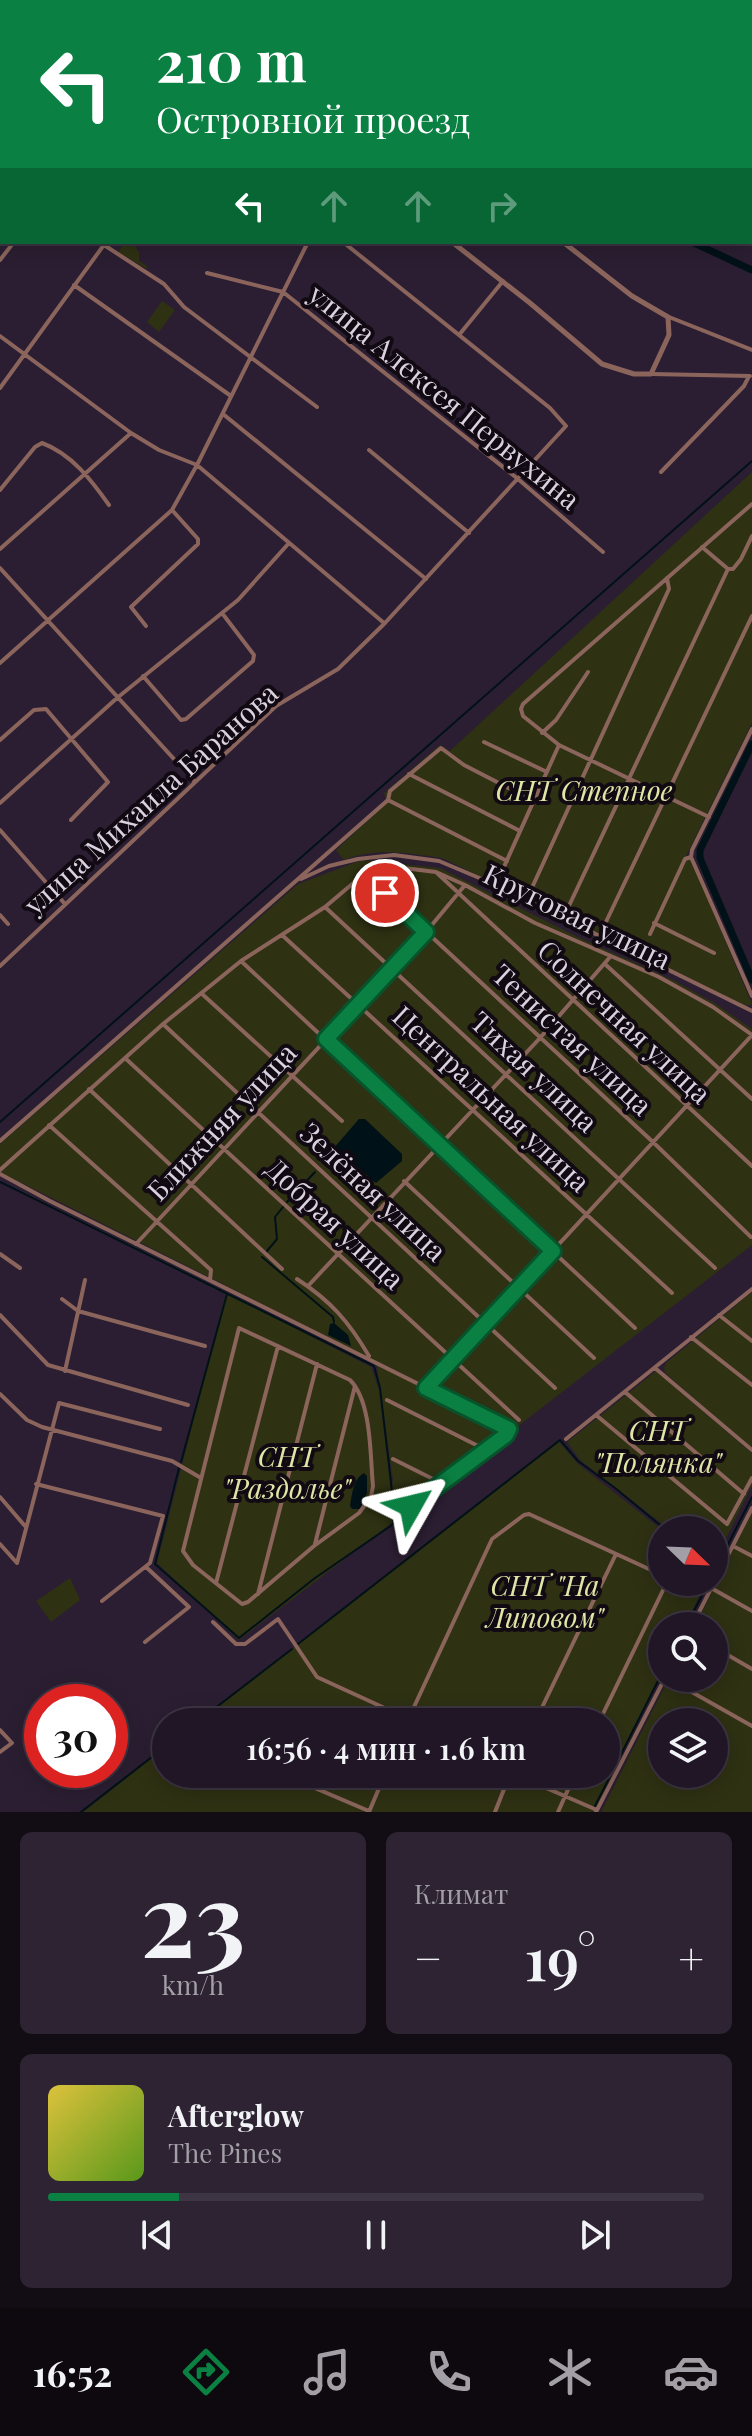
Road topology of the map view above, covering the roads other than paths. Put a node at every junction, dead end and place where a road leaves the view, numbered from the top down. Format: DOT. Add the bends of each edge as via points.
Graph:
graph roads {
  1 [pos="12,244"];
  2 [pos="105,244"];
  3 [pos="307,244"];
  4 [pos="349,244"];
  5 [pos="455,244"];
  6 [pos="566,244"];
  7 [pos="0,260"];
  8 [pos="207,273"];
  9 [pos="503,281"];
  10 [pos="74,285"];
  11 [pos="283,292"];
  12 [pos="668,317"];
  13 [pos="459,335"];
  14 [pos="0,336"];
  15 [pos="752,350"];
  16 [pos="26,355"];
  17 [pos="251,356"];
  18 [pos="651,374"];
  19 [pos="751,376"];
  20 [pos="0,388"];
  21 [pos="231,396"];
  22 [pos="317,407"];
  23 [pos="223,413"];
  24 [pos="131,433"];
  25 [pos="369,450"];
  26 [pos="197,465"];
  27 [pos="661,472"];
  28 [pos="85,473"];
  29 [pos="518,479"];
  30 [pos="0,490"];
  31 [pos="752,504"];
  32 [pos="109,505"];
  33 [pos="172,510"];
  34 [pos="469,533"];
  35 [pos="752,536"];
  36 [pos="289,543"];
  37 [pos="702,547"];
  38 [pos="0,549"];
  39 [pos="603,552"];
  40 [pos="0,568"];
  41 [pos="728,569"];
  42 [pos="667,578"];
  43 [pos="426,579"];
  44 [pos="222,613"];
  45 [pos="752,616"];
  46 [pos="48,622"];
  47 [pos="385,623"];
  48 [pos="146,626"];
  49 [pos="0,663"];
  50 [pos="588,672"];
  51 [pos="143,676"];
  52 [pos="117,698"];
  53 [pos="752,729"];
  54 [pos="542,733"];
  55 [pos="72,739"];
  56 [pos="0,740"];
  57 [pos="484,742"];
  58 [pos="559,745"];
  59 [pos="590,761"];
  60 [pos="547,772"];
  61 [pos="409,774"];
  62 [pos="194,781"];
  63 [pos="630,781"];
  64 [pos="666,798"];
  65 [pos="388,800"];
  66 [pos="534,801"];
  67 [pos="0,803"];
  68 [pos="709,817"];
  69 [pos="71,820"];
  70 [pos="0,830"];
  71 [pos="520,831"];
  72 [pos="691,857"];
  73 [pos="507,861"];
  74 [pos="436,872"];
  75 [pos="364,874"];
  76 [pos="299,879"];
  77 [pos="498,880"];
  78 [pos="465,885"];
  79 [pos="530,892"];
  80 [pos="458,895"];
  81 [pos="65,904"];
  82 [pos="325,907"];
  83 [pos="567,910"];
  84 [pos="0,915"];
  85 [pos="654,923"];
  86 [pos="8,924"];
  87 [pos="604,926"];
  88 [pos="426,932"];
  89 [pos="650,934"];
  90 [pos="282,935"];
  91 [pos="714,953"];
  92 [pos="610,957"];
  93 [pos="241,961"];
  94 [pos="606,965"];
  95 [pos="0,966"];
  96 [pos="392,967"];
  97 [pos="201,993"];
  98 [pos="752,996"];
  99 [pos="572,1000"];
  100 [pos="358,1004"];
  101 [pos="752,1011"];
  102 [pos="163,1024"];
  103 [pos="752,1035"];
  104 [pos="540,1038"];
  105 [pos="326,1039"];
  106 [pos="125,1058"];
  107 [pos="720,1069"];
  108 [pos="506,1073"];
  109 [pos="291,1077"];
  110 [pos="89,1089"];
  111 [pos="752,1099"];
  112 [pos="686,1107"];
  113 [pos="472,1109"];
  114 [pos="258,1113"];
  115 [pos="342,1121"];
  116 [pos="49,1125"];
  117 [pos="0,1141"];
  118 [pos="654,1143"];
  119 [pos="439,1144"];
  120 [pos="224,1148"];
  121 [pos="752,1166"];
  122 [pos="0,1172"];
  123 [pos="620,1178"];
  124 [pos="404,1181"];
  125 [pos="191,1185"];
  126 [pos="587,1215"];
  127 [pos="371,1217"];
  128 [pos="157,1221"];
  129 [pos="751,1237"];
  130 [pos="136,1244"];
  131 [pos="553,1251"];
  132 [pos="0,1254"];
  133 [pos="338,1254"];
  134 [pos="20,1268"];
  135 [pos="715,1268"];
  136 [pos="282,1269"];
  137 [pos="297,1279"];
  138 [pos="85,1280"];
  139 [pos="210,1280"];
  140 [pos="308,1286"];
  141 [pos="519,1287"];
  142 [pos="752,1289"];
  143 [pos="672,1293"];
  144 [pos="62,1299"];
  145 [pos="78,1311"];
  146 [pos="0,1315"];
  147 [pos="719,1315"];
  148 [pos="486,1324"];
  149 [pos="635,1328"];
  150 [pos="691,1337"];
  151 [pos="752,1341"];
  152 [pos="205,1346"];
  153 [pos="278,1346"];
  154 [pos="370,1358"];
  155 [pos="594,1358"];
  156 [pos="452,1360"];
  157 [pos="317,1364"];
  158 [pos="655,1368"];
  159 [pos="65,1371"];
  160 [pos="355,1385"];
  161 [pos="752,1385"];
  162 [pos="426,1388"];
  163 [pos="555,1388"];
  164 [pos="625,1392"];
  165 [pos="0,1394"];
  166 [pos="387,1400"];
  167 [pos="188,1405"];
  168 [pos="596,1415"];
  169 [pos="519,1420"];
  170 [pos="160,1429"];
  171 [pos="50,1430"];
  172 [pos="566,1439"];
  173 [pos="486,1450"];
  174 [pos="752,1450"];
  175 [pos="393,1459"];
  176 [pos="201,1478"];
  177 [pos="752,1478"];
  178 [pos="441,1483"];
  179 [pos="36,1484"];
  180 [pos="744,1494"];
  181 [pos="0,1497"];
  182 [pos="411,1506"];
  183 [pos="752,1508"];
  184 [pos="25,1527"];
  185 [pos="0,1544"];
  186 [pos="314,1546"];
  187 [pos="733,1546"];
  188 [pos="616,1554"];
  189 [pos="728,1556"];
  190 [pos="752,1556"];
  191 [pos="146,1567"];
  192 [pos="648,1569"];
  193 [pos="216,1583"];
  194 [pos="258,1594"];
  195 [pos="660,1596"];
  196 [pos="725,1596"];
  197 [pos="102,1601"];
  198 [pos="752,1611"];
  199 [pos="213,1622"];
  200 [pos="145,1642"];
  201 [pos="728,1655"];
  202 [pos="752,1669"];
  203 [pos="659,1692"];
  204 [pos="691,1692"];
  205 [pos="385,1708"];
  206 [pos="412,1708"];
  207 [pos="542,1708"];
  208 [pos="606,1708"];
  209 [pos="752,1726"];
  210 [pos="0,1730"];
  211 [pos="0,1752"];
  212 [pos="315,1788"];
  213 [pos="379,1788"];
  214 [pos="506,1788"];
  215 [pos="546,1788"];
  216 [pos="569,1788"];
  217 [pos="565,1796"];
  218 [pos="369,1811"];
  219 [pos="596,1811"];
  220 [pos="495,1812"];
  221 [pos="558,1812"];
  1 -- 7 [label="street"];
  2 -- 10 [label="street"];
  2 -- 17 [label="street" via="164,284 184,307"];
  3 -- 11 [label="street"];
  4 -- 13 [label="street"];
  5 -- 9 [label="street"];
  6 -- 12 [label="street"];
  8 -- 11 [label="street, улица Алексея Первухина"];
  9 -- 13 [label="street"];
  9 -- 18 [label="street" via="602,364"];
  10 -- 16 [label="street"];
  10 -- 21 [label="street"];
  11 -- 17 [label="street"];
  11 -- 29 [label="street, улица Алексея Первухина"];
  12 -- 15 [label="street"];
  12 -- 18 [label="street" via="669,335"];
  13 -- 29 [label="street, улица Михаила Баранова" via="566,426"];
  14 -- 16 [label="street"];
  16 -- 20 [label="street"];
  16 -- 24 [label="street"];
  17 -- 21 [label="street"];
  17 -- 22 [label="street"];
  18 -- 19 [label="street"];
  19 -- 27 [label="street"];
  21 -- 23 [label="street"];
  23 -- 26 [label="street"];
  23 -- 43 [label="street"];
  24 -- 26 [label="street"];
  24 -- 28 [label="street"];
  25 -- 34 [label="street"];
  26 -- 33 [label="street"];
  26 -- 36 [label="street"];
  28 -- 30 [label="street" via="42,443"];
  28 -- 32 [label="street"];
  28 -- 38 [label="street"];
  29 -- 34 [label="street, улица Михаила Баранова"];
  29 -- 39 [label="street, улица Алексея Первухина"];
  31 -- 37 [label="street"];
  33 -- 46 [label="street"];
  33 -- 48 [label="street" via="198,544 131,607"];
  34 -- 43 [label="street, улица Михаила Баранова"];
  35 -- 41 [label="street" via="741,559"];
  36 -- 44 [label="street"];
  36 -- 47 [label="street"];
  37 -- 41 [label="street"];
  37 -- 42 [label="street"];
  40 -- 46 [label="street"];
  41 -- 63 [label="street"];
  42 -- 54 [label="street" via="523,704 523,716"];
  42 -- 59 [label="street" via="669,589"];
  43 -- 47 [label="street, улица Михаила Баранова"];
  44 -- 51 [label="street"];
  44 -- 51 [label="street" via="254,655 253,661 194,713 181,720"];
  45 -- 64 [label="street"];
  46 -- 49 [label="street"];
  46 -- 52 [label="street"];
  47 -- 62 [label="street, улица Михаила Баранова" via="338,669 276,706"];
  50 -- 54 [label="street"];
  51 -- 52 [label="street"];
  52 -- 55 [label="street"];
  52 -- 62 [label="street"];
  53 -- 68 [label="street"];
  54 -- 58 [label="street"];
  55 -- 56 [label="street" via="41,708"];
  55 -- 67 [label="street"];
  55 -- 69 [label="street" via="108,782"];
  57 -- 60 [label="street"];
  58 -- 59 [label="street"];
  58 -- 60 [label="street"];
  59 -- 63 [label="street"];
  59 -- 79 [label="street"];
  60 -- 66 [label="street"];
  61 -- 65 [label="street" via="390,791"];
  61 -- 66 [label="street" via="441,748"];
  61 -- 71 [label="street"];
  62 -- 81 [label="street, улица Михаила Баранова"];
  63 -- 64 [label="street"];
  63 -- 83 [label="street"];
  64 -- 68 [label="street"];
  64 -- 87 [label="street"];
  65 -- 73 [label="street"];
  65 -- 76 [label="street"];
  66 -- 71 [label="street"];
  68 -- 72 [label="street"];
  70 -- 81 [label="street"];
  71 -- 73 [label="street"];
  72 -- 85 [label="street" via="685,859"];
  72 -- 98 [label="street"];
  73 -- 77 [label="street"];
  74 -- 75 [label="street, Круговая улица" via="395,867"];
  74 -- 78 [label="street, Круговая улица"];
  74 -- 80 [label="street, Солнечная улица"];
  75 -- 82 [label="street"];
  75 -- 88 [label="street, Тенистая улица"];
  76 -- 101 [label="street" via="358,859 394,855 439,861"];
  76 -- 117 [label="street"];
  78 -- 80 [label="street, Ближняя улица"];
  78 -- 92 [label="street, Круговая улица"];
  80 -- 88 [label="street, Ближняя улица"];
  80 -- 99 [label="street, Солнечная улица"];
  81 -- 95 [label="street, улица Михаила Баранова"];
  82 -- 90 [label="street"];
  82 -- 96 [label="street, Тихая улица"];
  84 -- 86 [label="street"];
  85 -- 89 [label="street"];
  85 -- 91 [label="street"];
  88 -- 96 [label="street, Ближняя улица"];
  88 -- 104 [label="street, Тенистая улица"];
  90 -- 93 [label="street"];
  90 -- 100 [label="street, Центральная улица"];
  92 -- 94 [label="street"];
  92 -- 103 [label="street, Круговая улица" via="659,977"];
  93 -- 97 [label="street"];
  93 -- 105 [label="street"];
  94 -- 99 [label="street"];
  94 -- 107 [label="street"];
  96 -- 100 [label="street, Ближняя улица"];
  96 -- 108 [label="street, Тихая улица"];
  97 -- 102 [label="street"];
  97 -- 109 [label="street"];
  99 -- 104 [label="street"];
  99 -- 112 [label="street, Солнечная улица"];
  100 -- 105 [label="street, Ближняя улица"];
  100 -- 113 [label="street, Центральная улица"];
  102 -- 106 [label="street"];
  102 -- 114 [label="street, Зелёная улица"];
  103 -- 107 [label="street, Круговая улица"];
  104 -- 108 [label="street"];
  104 -- 118 [label="street, Тенистая улица"];
  105 -- 109 [label="street, Ближняя улица"];
  105 -- 119 [label="street"];
  106 -- 110 [label="street"];
  106 -- 120 [label="street, Добрая улица"];
  107 -- 111 [label="street"];
  107 -- 112 [label="street, Круговая улица"];
  108 -- 113 [label="street"];
  108 -- 123 [label="street, Тихая улица"];
  109 -- 114 [label="street, Ближняя улица"];
  109 -- 115 [label="street"];
  110 -- 116 [label="street"];
  110 -- 125 [label="street"];
  112 -- 118 [label="street, Круговая улица"];
  112 -- 121 [label="street, Солнечная улица"];
  113 -- 119 [label="street"];
  113 -- 126 [label="street, Центральная улица"];
  114 -- 120 [label="street, Ближняя улица"];
  114 -- 127 [label="street, Зелёная улица"];
  116 -- 122 [label="street"];
  116 -- 128 [label="street"];
  118 -- 123 [label="street, Круговая улица"];
  118 -- 129 [label="street, Тенистая улица"];
  119 -- 124 [label="street"];
  119 -- 131 [label="street"];
  120 -- 125 [label="street, Ближняя улица"];
  120 -- 133 [label="street, Добрая улица"];
  122 -- 130 [label="street"];
  123 -- 126 [label="street, Круговая улица"];
  123 -- 135 [label="street, Тихая улица"];
  124 -- 127 [label="street"];
  124 -- 141 [label="street"];
  125 -- 128 [label="street, Ближняя улица"];
  125 -- 136 [label="street"];
  126 -- 131 [label="street, Круговая улица"];
  126 -- 143 [label="street, Центральная улица"];
  127 -- 133 [label="street"];
  127 -- 148 [label="street, Зелёная улица"];
  128 -- 130 [label="street, Ближняя улица"];
  128 -- 139 [label="street" via="211,1270"];
  130 -- 139 [label="street"];
  131 -- 141 [label="street, Круговая улица"];
  131 -- 149 [label="street"];
  132 -- 134 [label="street"];
  133 -- 140 [label="street"];
  133 -- 156 [label="street, Добрая улица"];
  137 -- 140 [label="street"];
  138 -- 145 [label="street"];
  139 -- 154 [label="street"];
  140 -- 154 [label="street" via="350,1324"];
  141 -- 148 [label="street, Круговая улица"];
  141 -- 155 [label="street"];
  142 -- 147 [label="street"];
  144 -- 145 [label="street"];
  145 -- 152 [label="street"];
  145 -- 159 [label="street"];
  146 -- 159 [label="street" via="48,1365"];
  147 -- 150 [label="street"];
  147 -- 151 [label="street"];
  148 -- 156 [label="street, Круговая улица"];
  148 -- 163 [label="street, Зелёная улица"];
  150 -- 158 [label="street"];
  150 -- 161 [label="street"];
  153 -- 157 [label="street"];
  153 -- 176 [label="street" via="239,1328"];
  153 -- 193 [label="street"];
  154 -- 162 [label="street"];
  156 -- 162 [label="street, Круговая улица"];
  156 -- 169 [label="street, Добрая улица"];
  157 -- 160 [label="street"];
  157 -- 194 [label="street"];
  158 -- 164 [label="street"];
  158 -- 174 [label="street"];
  159 -- 167 [label="street"];
  160 -- 186 [label="street"];
  160 -- 186 [label="street" via="366,1416 371,1497 359,1513"];
  162 -- 173 [label="street" via="509,1429"];
  164 -- 168 [label="street"];
  164 -- 180 [label="street"];
  165 -- 171 [label="street" via="27,1420"];
  166 -- 173 [label="street"];
  168 -- 172 [label="street"];
  168 -- 180 [label="street" via="727,1524"];
  170 -- 171 [label="street" via="59,1403"];
  171 -- 176 [label="street" via="172,1461"];
  171 -- 179 [label="street"];
  173 -- 178 [label="street"];
  175 -- 178 [label="street"];
  176 -- 193 [label="street" via="183,1551"];
  177 -- 180 [label="street"];
  178 -- 182 [label="street"];
  179 -- 184 [label="street"];
  179 -- 191 [label="street" via="163,1516"];
  181 -- 184 [label="street"];
  183 -- 187 [label="street"];
  184 -- 185 [label="street" via="17,1563"];
  186 -- 194 [label="street"];
  187 -- 189 [label="street"];
  187 -- 190 [label="street"];
  188 -- 192 [label="street"];
  188 -- 206 [label="street" via="529,1514 492,1539"];
  188 -- 207 [label="street"];
  191 -- 197 [label="street"];
  191 -- 200 [label="street" via="189,1607"];
  193 -- 194 [label="street" via="238,1603"];
  195 -- 208 [label="street"];
  196 -- 198 [label="street"];
  199 -- 205 [label="street" via="236,1644 245,1644 278,1619 317,1677"];
  201 -- 202 [label="street"];
  203 -- 219 [label="street"];
  204 -- 209 [label="street"];
  210 -- 211 [label="street" via="12,1743"];
  212 -- 218 [label="street"];
  213 -- 218 [label="street"];
  214 -- 220 [label="street"];
  215 -- 217 [label="street"];
  216 -- 217 [label="street"];
  217 -- 219 [label="street"];
  217 -- 221 [label="street"];
}
